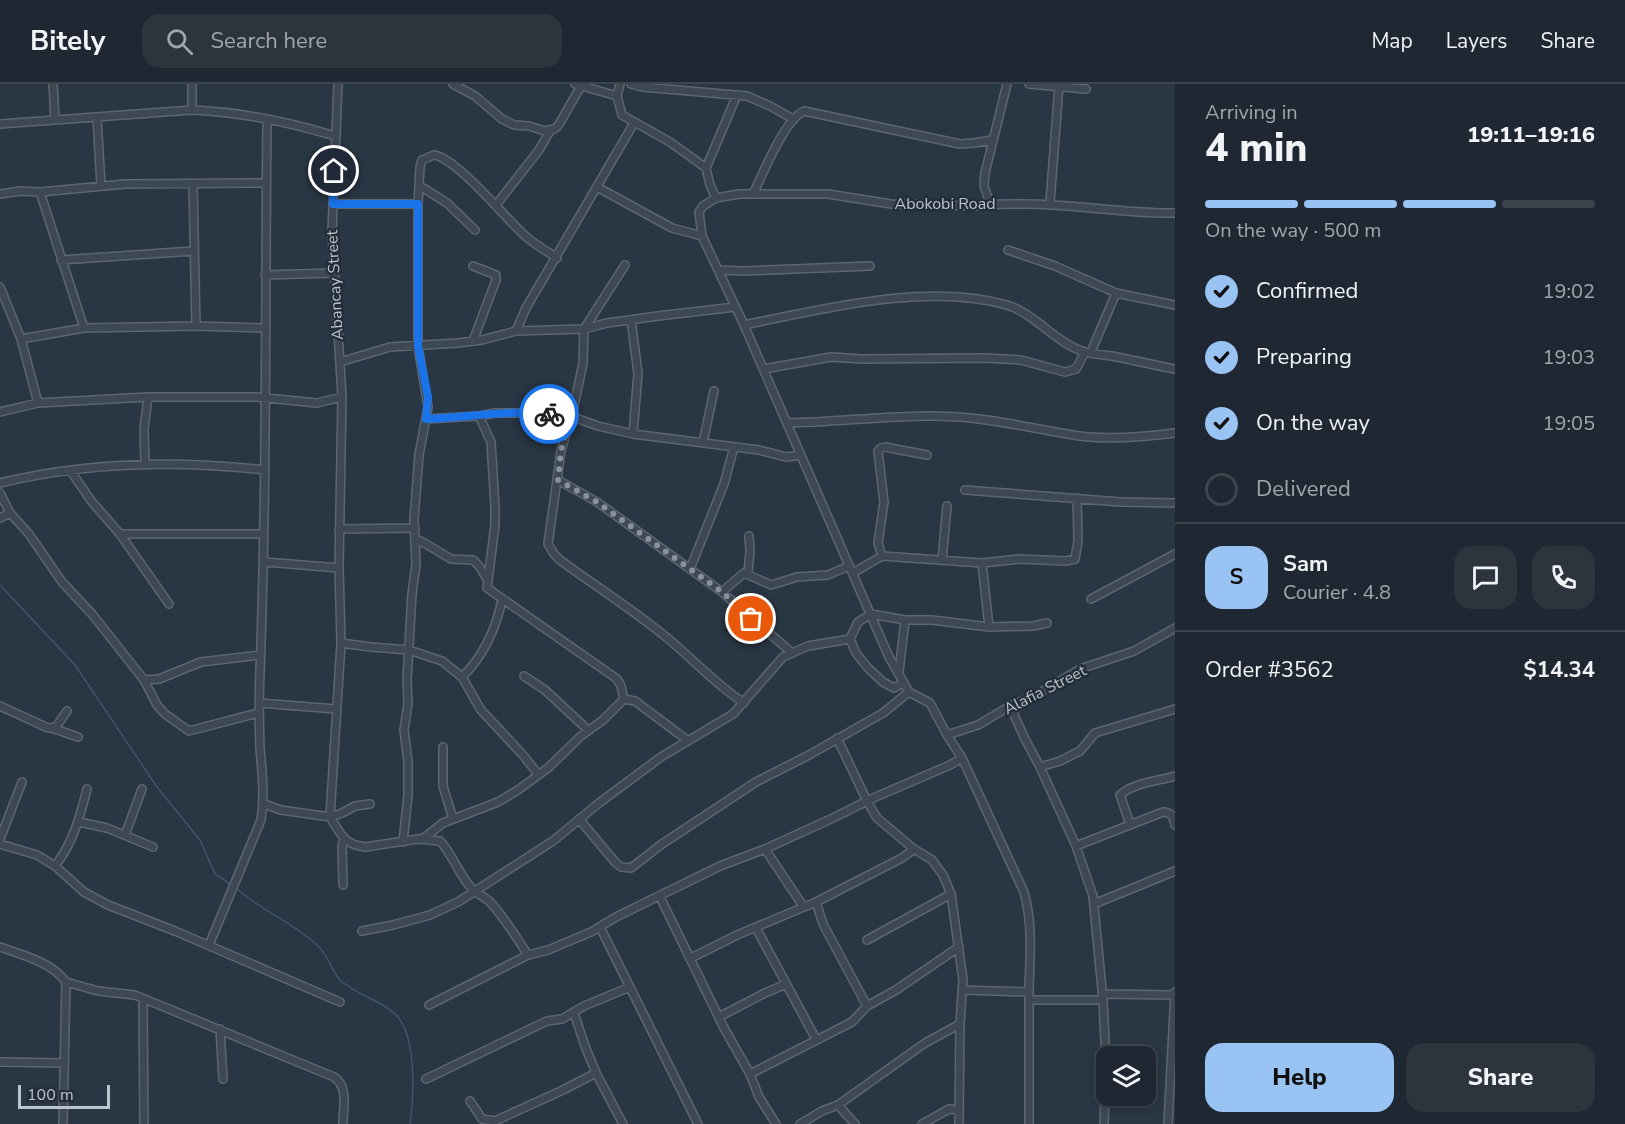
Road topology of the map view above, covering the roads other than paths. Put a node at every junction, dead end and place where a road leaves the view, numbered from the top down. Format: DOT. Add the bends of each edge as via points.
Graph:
graph roads {
  1 [pos="53,84"];
  2 [pos="192,84"];
  3 [pos="338,84"];
  4 [pos="453,84"];
  5 [pos="620,84"];
  6 [pos="631,84"];
  7 [pos="1007,84"];
  8 [pos="1029,84"];
  9 [pos="578,85"];
  10 [pos="1059,85"];
  11 [pos="1086,89"];
  12 [pos="737,95"];
  13 [pos="617,96"];
  14 [pos="192,110"];
  15 [pos="97,117"];
  16 [pos="267,118"];
  17 [pos="55,119"];
  18 [pos="793,119"];
  19 [pos="634,123"];
  20 [pos="0,124"];
  21 [pos="552,130"];
  22 [pos="335,136"];
  23 [pos="992,140"];
  24 [pos="706,168"];
  25 [pos="266,183"];
  26 [pos="193,184"];
  27 [pos="101,186"];
  28 [pos="420,186"];
  29 [pos="597,187"];
  30 [pos="40,192"];
  31 [pos="0,194"];
  32 [pos="753,194"];
  33 [pos="716,198"];
  34 [pos="1050,203"];
  35 [pos="333,204"];
  36 [pos="418,204"];
  37 [pos="990,204"];
  38 [pos="496,205"];
  39 [pos="1175,213"];
  40 [pos="475,230"];
  41 [pos="702,236"];
  42 [pos="1008,250"];
  43 [pos="194,251"];
  44 [pos="557,258"];
  45 [pos="61,260"];
  46 [pos="625,265"];
  47 [pos="473,266"];
  48 [pos="870,266"];
  49 [pos="719,270"];
  50 [pos="333,273"];
  51 [pos="265,275"];
  52 [pos="0,288"];
  53 [pos="1116,293"];
  54 [pos="1175,305"];
  55 [pos="735,307"];
  56 [pos="631,320"];
  57 [pos="744,325"];
  58 [pos="196,326"];
  59 [pos="84,328"];
  60 [pos="265,328"];
  61 [pos="584,329"];
  62 [pos="516,332"];
  63 [pos="21,339"];
  64 [pos="473,341"];
  65 [pos="418,346"];
  66 [pos="1088,352"];
  67 [pos="340,362"];
  68 [pos="764,369"];
  69 [pos="1175,369"];
  70 [pos="714,391"];
  71 [pos="148,397"];
  72 [pos="342,397"];
  73 [pos="267,398"];
  74 [pos="38,403"];
  75 [pos="0,412"];
  76 [pos="479,416"];
  77 [pos="570,416"];
  78 [pos="426,419"];
  79 [pos="787,423"];
  80 [pos="1175,433"];
  81 [pos="633,434"];
  82 [pos="703,442"];
  83 [pos="734,447"];
  84 [pos="801,455"];
  85 [pos="927,455"];
  86 [pos="145,463"];
  87 [pos="69,470"];
  88 [pos="265,470"];
  89 [pos="558,480"];
  90 [pos="0,483"];
  91 [pos="965,490"];
  92 [pos="0,494"];
  93 [pos="1077,498"];
  94 [pos="1175,503"];
  95 [pos="947,506"];
  96 [pos="10,513"];
  97 [pos="0,518"];
  98 [pos="415,528"];
  99 [pos="339,529"];
  100 [pos="120,534"];
  101 [pos="264,534"];
  102 [pos="749,536"];
  103 [pos="416,539"];
  104 [pos="1175,554"];
  105 [pos="882,556"];
  106 [pos="942,560"];
  107 [pos="265,562"];
  108 [pos="982,563"];
  109 [pos="849,566"];
  110 [pos="339,568"];
  111 [pos="690,569"];
  112 [pos="748,573"];
  113 [pos="853,573"];
  114 [pos="487,579"];
  115 [pos="722,592"];
  116 [pos="502,599"];
  117 [pos="1091,599"];
  118 [pos="169,604"];
  119 [pos="871,614"];
  120 [pos="905,621"];
  121 [pos="1047,623"];
  122 [pos="988,627"];
  123 [pos="1175,628"];
  124 [pos="850,639"];
  125 [pos="340,642"];
  126 [pos="409,650"];
  127 [pos="791,652"];
  128 [pos="261,655"];
  129 [pos="899,673"];
  130 [pos="524,676"];
  131 [pos="462,677"];
  132 [pos="144,680"];
  133 [pos="903,683"];
  134 [pos="909,692"];
  135 [pos="624,699"];
  136 [pos="259,703"];
  137 [pos="744,703"];
  138 [pos="0,706"];
  139 [pos="1010,706"];
  140 [pos="336,709"];
  141 [pos="1175,709"];
  142 [pos="67,711"];
  143 [pos="258,713"];
  144 [pos="52,728"];
  145 [pos="588,730"];
  146 [pos="946,735"];
  147 [pos="78,737"];
  148 [pos="837,738"];
  149 [pos="687,740"];
  150 [pos="443,747"];
  151 [pos="962,758"];
  152 [pos="1040,767"];
  153 [pos="538,774"];
  154 [pos="1175,776"];
  155 [pos="22,782"];
  156 [pos="87,789"];
  157 [pos="142,789"];
  158 [pos="867,801"];
  159 [pos="264,804"];
  160 [pos="370,804"];
  161 [pos="330,817"];
  162 [pos="453,819"];
  163 [pos="579,819"];
  164 [pos="79,822"];
  165 [pos="1130,824"];
  166 [pos="1175,825"];
  167 [pos="125,835"];
  168 [pos="0,839"];
  169 [pos="344,839"];
  170 [pos="418,839"];
  171 [pos="403,842"];
  172 [pos="0,844"];
  173 [pos="1076,846"];
  174 [pos="153,847"];
  175 [pos="765,849"];
  176 [pos="914,849"];
  177 [pos="56,866"];
  178 [pos="1175,871"];
  179 [pos="343,885"];
  180 [pos="474,891"];
  181 [pos="951,894"];
  182 [pos="660,897"];
  183 [pos="816,902"];
  184 [pos="1094,904"];
  185 [pos="803,906"];
  186 [pos="600,927"];
  187 [pos="756,928"];
  188 [pos="362,931"];
  189 [pos="867,940"];
  190 [pos="209,945"];
  191 [pos="0,947"];
  192 [pos="958,947"];
  193 [pos="528,955"];
  194 [pos="691,958"];
  195 [pos="66,982"];
  196 [pos="786,984"];
  197 [pos="630,987"];
  198 [pos="962,990"];
  199 [pos="1175,993"];
  200 [pos="1029,996"];
  201 [pos="1103,997"];
  202 [pos="143,999"];
  203 [pos="340,1002"];
  204 [pos="429,1005"];
  205 [pos="867,1006"];
  206 [pos="574,1013"];
  207 [pos="719,1017"];
  208 [pos="960,1024"];
  209 [pos="220,1029"];
  210 [pos="816,1039"];
  211 [pos="1105,1046"];
  212 [pos="0,1062"];
  213 [pos="63,1063"];
  214 [pos="596,1073"];
  215 [pos="750,1074"];
  216 [pos="223,1079"];
  217 [pos="426,1079"];
  218 [pos="470,1101"];
  219 [pos="838,1105"];
  220 [pos="1105,1106"];
  221 [pos="959,1110"];
  222 [pos="63,1124"];
  223 [pos="144,1124"];
  224 [pos="343,1124"];
  225 [pos="623,1124"];
  226 [pos="698,1124"];
  227 [pos="776,1124"];
  228 [pos="801,1124"];
  229 [pos="855,1124"];
  230 [pos="922,1124"];
  231 [pos="959,1124"];
  232 [pos="1029,1124"];
  233 [pos="1104,1124"];
  234 [pos="1168,1124"];
  1 -- 17 [label="street"];
  2 -- 14 [label="street"];
  3 -- 22 [label="street, Abancay Street"];
  4 -- 21 [label="street" via="509,123"];
  5 -- 13 [label="street"];
  6 -- 12 [label="street"];
  7 -- 23 [label="street"];
  8 -- 10 [label="street"];
  9 -- 13 [label="street"];
  9 -- 21 [label="street"];
  10 -- 11 [label="street"];
  10 -- 34 [label="street"];
  12 -- 18 [label="street" via="762,101"];
  12 -- 24 [label="street"];
  13 -- 19 [label="street" via="622,115"];
  14 -- 15 [label="street"];
  14 -- 16 [label="street"];
  15 -- 17 [label="street"];
  15 -- 27 [label="street"];
  16 -- 22 [label="street"];
  16 -- 25 [label="street"];
  17 -- 20 [label="street"];
  18 -- 23 [label="street" via="808,110 960,144"];
  18 -- 32 [label="street"];
  19 -- 24 [label="street"];
  19 -- 29 [label="street"];
  21 -- 38 [label="street"];
  22 -- 35 [label="street, Abancay Street"];
  23 -- 37 [label="street" via="984,180"];
  24 -- 33 [label="street"];
  25 -- 26 [label="street"];
  25 -- 51 [label="street"];
  26 -- 27 [label="street"];
  26 -- 43 [label="street"];
  27 -- 30 [label="street"];
  28 -- 36 [label="street"];
  28 -- 38 [label="street" via="422,160 430,155 440,156"];
  28 -- 40 [label="street" via="447,203"];
  29 -- 41 [label="street" via="672,228"];
  29 -- 44 [label="street"];
  30 -- 31 [label="street"];
  30 -- 45 [label="street"];
  32 -- 33 [label="street, Abokobi Road"];
  32 -- 37 [label="street, Abokobi Road" via="828,194 891,204"];
  33 -- 41 [label="street" via="699,212"];
  34 -- 37 [label="street, Abokobi Road"];
  34 -- 39 [label="street, Abokobi Road"];
  35 -- 36 [label="street"];
  35 -- 50 [label="street, Abancay Street"];
  36 -- 65 [label="street"];
  38 -- 44 [label="street" via="528,238"];
  41 -- 49 [label="street"];
  42 -- 53 [label="street"];
  43 -- 45 [label="street"];
  43 -- 58 [label="street"];
  44 -- 62 [label="street"];
  45 -- 59 [label="street"];
  46 -- 61 [label="street"];
  47 -- 64 [label="street" via="496,275"];
  48 -- 49 [label="street"];
  49 -- 55 [label="street"];
  50 -- 51 [label="street"];
  50 -- 67 [label="street, Abancay Street"];
  51 -- 60 [label="street"];
  52 -- 63 [label="street"];
  53 -- 54 [label="street"];
  53 -- 66 [label="street"];
  55 -- 56 [label="street"];
  55 -- 57 [label="street"];
  56 -- 61 [label="street"];
  56 -- 81 [label="street" via="638,373"];
  57 -- 66 [label="street" via="885,300 958,296 1014,308"];
  57 -- 68 [label="street"];
  58 -- 59 [label="street"];
  58 -- 60 [label="street"];
  59 -- 63 [label="street"];
  60 -- 73 [label="street"];
  61 -- 62 [label="street"];
  61 -- 77 [label="street" via="583,363"];
  62 -- 64 [label="street"];
  63 -- 74 [label="street"];
  64 -- 65 [label="street"];
  65 -- 67 [label="street" via="390,348"];
  65 -- 78 [label="street" via="428,397"];
  66 -- 68 [label="street" via="1076,369 1065,372 1021,360 968,357 831,357"];
  66 -- 69 [label="street"];
  67 -- 72 [label="street, Abancay Street"];
  68 -- 79 [label="street"];
  70 -- 82 [label="street"];
  71 -- 73 [label="street"];
  71 -- 74 [label="street"];
  71 -- 86 [label="street"];
  72 -- 73 [label="street" via="317,404"];
  72 -- 99 [label="street, Abancay Street"];
  73 -- 88 [label="street"];
  74 -- 75 [label="street"];
  76 -- 77 [label="street"];
  76 -- 78 [label="street"];
  76 -- 114 [label="street" via="491,442 495,507"];
  77 -- 81 [label="street"];
  77 -- 89 [label="street"];
  78 -- 98 [label="street" via="417,466"];
  79 -- 80 [label="street" via="949,417 1084,436"];
  79 -- 84 [label="street"];
  81 -- 82 [label="street"];
  82 -- 83 [label="street"];
  83 -- 84 [label="street" via="786,457"];
  83 -- 111 [label="street" via="724,484"];
  84 -- 109 [label="street"];
  85 -- 105 [label="street" via="885,447 878,451 884,501 878,543"];
  86 -- 87 [label="street"];
  86 -- 88 [label="street"];
  87 -- 90 [label="street"];
  87 -- 100 [label="street"];
  88 -- 101 [label="street"];
  89 -- 111 [label="street" via="597,502"];
  89 -- 137 [label="street" via="548,537 554,554 641,617"];
  91 -- 93 [label="street"];
  92 -- 96 [label="street"];
  93 -- 94 [label="street"];
  93 -- 108 [label="street" via="1075,559"];
  95 -- 106 [label="street"];
  96 -- 97 [label="street"];
  96 -- 132 [label="street"];
  98 -- 99 [label="street"];
  98 -- 103 [label="street"];
  99 -- 110 [label="street, Abancay Street"];
  100 -- 101 [label="street"];
  100 -- 118 [label="street"];
  101 -- 107 [label="street"];
  102 -- 112 [label="street"];
  103 -- 114 [label="street" via="451,559 473,560"];
  103 -- 126 [label="street"];
  104 -- 117 [label="street"];
  105 -- 106 [label="street"];
  105 -- 113 [label="street"];
  106 -- 108 [label="street"];
  107 -- 110 [label="street"];
  107 -- 128 [label="street"];
  108 -- 122 [label="street"];
  109 -- 112 [label="street" via="828,575 797,577 771,585"];
  109 -- 113 [label="street"];
  110 -- 125 [label="street, Abancay Street"];
  111 -- 115 [label="street"];
  112 -- 115 [label="street"];
  113 -- 119 [label="street"];
  114 -- 116 [label="street" via="487,588"];
  115 -- 127 [label="street"];
  116 -- 131 [label="street" via="498,621 474,666"];
  116 -- 135 [label="street" via="617,679"];
  119 -- 120 [label="street"];
  119 -- 124 [label="street" via="858,622"];
  119 -- 129 [label="street"];
  120 -- 122 [label="street"];
  120 -- 129 [label="street"];
  121 -- 122 [label="street"];
  123 -- 139 [label="street, Alafia Street" via="1134,651 1080,669"];
  124 -- 127 [label="street"];
  124 -- 133 [label="street" via="882,682 894,688"];
  125 -- 126 [label="street"];
  125 -- 140 [label="street, Abancay Street"];
  126 -- 131 [label="street" via="442,661"];
  126 -- 171 [label="street" via="404,730 409,783"];
  127 -- 137 [label="street"];
  128 -- 132 [label="street" via="201,662 159,679"];
  128 -- 136 [label="street"];
  129 -- 133 [label="street"];
  130 -- 145 [label="street"];
  131 -- 153 [label="street" via="481,710"];
  132 -- 143 [label="street" via="157,705 189,732"];
  133 -- 134 [label="street"];
  134 -- 146 [label="street" via="930,703"];
  134 -- 148 [label="street" via="883,713"];
  135 -- 145 [label="street"];
  135 -- 149 [label="street" via="635,701"];
  136 -- 140 [label="street"];
  136 -- 143 [label="street"];
  137 -- 149 [label="street" via="733,714"];
  138 -- 144 [label="street"];
  139 -- 146 [label="street, Alafia Street" via="978,725"];
  139 -- 152 [label="street"];
  140 -- 161 [label="street, Abancay Street"];
  141 -- 152 [label="street" via="1095,733 1080,751"];
  142 -- 144 [label="street"];
  143 -- 159 [label="street"];
  144 -- 147 [label="street"];
  145 -- 153 [label="street"];
  146 -- 151 [label="street"];
  148 -- 158 [label="street"];
  148 -- 163 [label="street" via="756,782 631,868 615,862"];
  149 -- 163 [label="street"];
  150 -- 162 [label="street" via="443,786"];
  151 -- 158 [label="street"];
  151 -- 200 [label="street" via="1029,909"];
  152 -- 173 [label="street"];
  153 -- 162 [label="street" via="498,802"];
  154 -- 165 [label="street" via="1129,788 1120,795"];
  155 -- 168 [label="street"];
  156 -- 164 [label="street"];
  157 -- 167 [label="street"];
  158 -- 175 [label="street"];
  158 -- 176 [label="street" via="877,818"];
  159 -- 161 [label="street"];
  159 -- 190 [label="street" via="261,820"];
  160 -- 161 [label="street"];
  161 -- 169 [label="street"];
  162 -- 170 [label="street"];
  163 -- 180 [label="street" via="553,841"];
  164 -- 167 [label="street"];
  164 -- 177 [label="street"];
  165 -- 166 [label="street" via="1163,812 1173,816"];
  165 -- 173 [label="street"];
  167 -- 174 [label="street"];
  169 -- 171 [label="street" via="365,847"];
  169 -- 179 [label="street"];
  170 -- 171 [label="street"];
  170 -- 180 [label="street" via="440,841"];
  172 -- 177 [label="street" via="37,855"];
  173 -- 184 [label="street"];
  175 -- 182 [label="street" via="720,866"];
  175 -- 185 [label="street"];
  176 -- 181 [label="street" via="932,860"];
  176 -- 183 [label="street"];
  177 -- 190 [label="street" via="84,892 108,905"];
  178 -- 184 [label="street"];
  180 -- 188 [label="street" via="430,915"];
  180 -- 193 [label="street" via="487,899 512,928"];
  181 -- 189 [label="street"];
  181 -- 192 [label="street"];
  182 -- 186 [label="street"];
  182 -- 194 [label="street"];
  183 -- 185 [label="street"];
  183 -- 205 [label="street" via="823,924"];
  184 -- 201 [label="street"];
  185 -- 187 [label="street"];
  186 -- 193 [label="street"];
  186 -- 197 [label="street"];
  187 -- 194 [label="street"];
  187 -- 196 [label="street"];
  190 -- 203 [label="street"];
  191 -- 195 [label="street" via="49,967"];
  192 -- 198 [label="street"];
  192 -- 205 [label="street"];
  193 -- 204 [label="street"];
  194 -- 207 [label="street"];
  195 -- 202 [label="street"];
  195 -- 213 [label="street"];
  196 -- 207 [label="street"];
  196 -- 210 [label="street"];
  197 -- 206 [label="street"];
  197 -- 226 [label="street"];
  198 -- 200 [label="street"];
  198 -- 208 [label="street"];
  199 -- 201 [label="street"];
  199 -- 234 [label="street"];
  200 -- 201 [label="street"];
  200 -- 232 [label="street"];
  201 -- 211 [label="street"];
  202 -- 209 [label="street"];
  202 -- 223 [label="street"];
  205 -- 210 [label="street" via="852,1022"];
  206 -- 214 [label="street"];
  206 -- 217 [label="street" via="547,1021"];
  207 -- 215 [label="street"];
  208 -- 219 [label="street" via="925,1042"];
  208 -- 221 [label="street"];
  209 -- 216 [label="street"];
  209 -- 224 [label="street" via="341,1081"];
  210 -- 215 [label="street"];
  212 -- 213 [label="street"];
  213 -- 222 [label="street"];
  214 -- 218 [label="street" via="495,1121 482,1119"];
  214 -- 225 [label="street"];
  215 -- 227 [label="street"];
  219 -- 228 [label="street"];
  219 -- 229 [label="street"];
  220 -- 233 [label="street"];
  221 -- 230 [label="street" via="949,1109"];
  221 -- 231 [label="street"];
}
